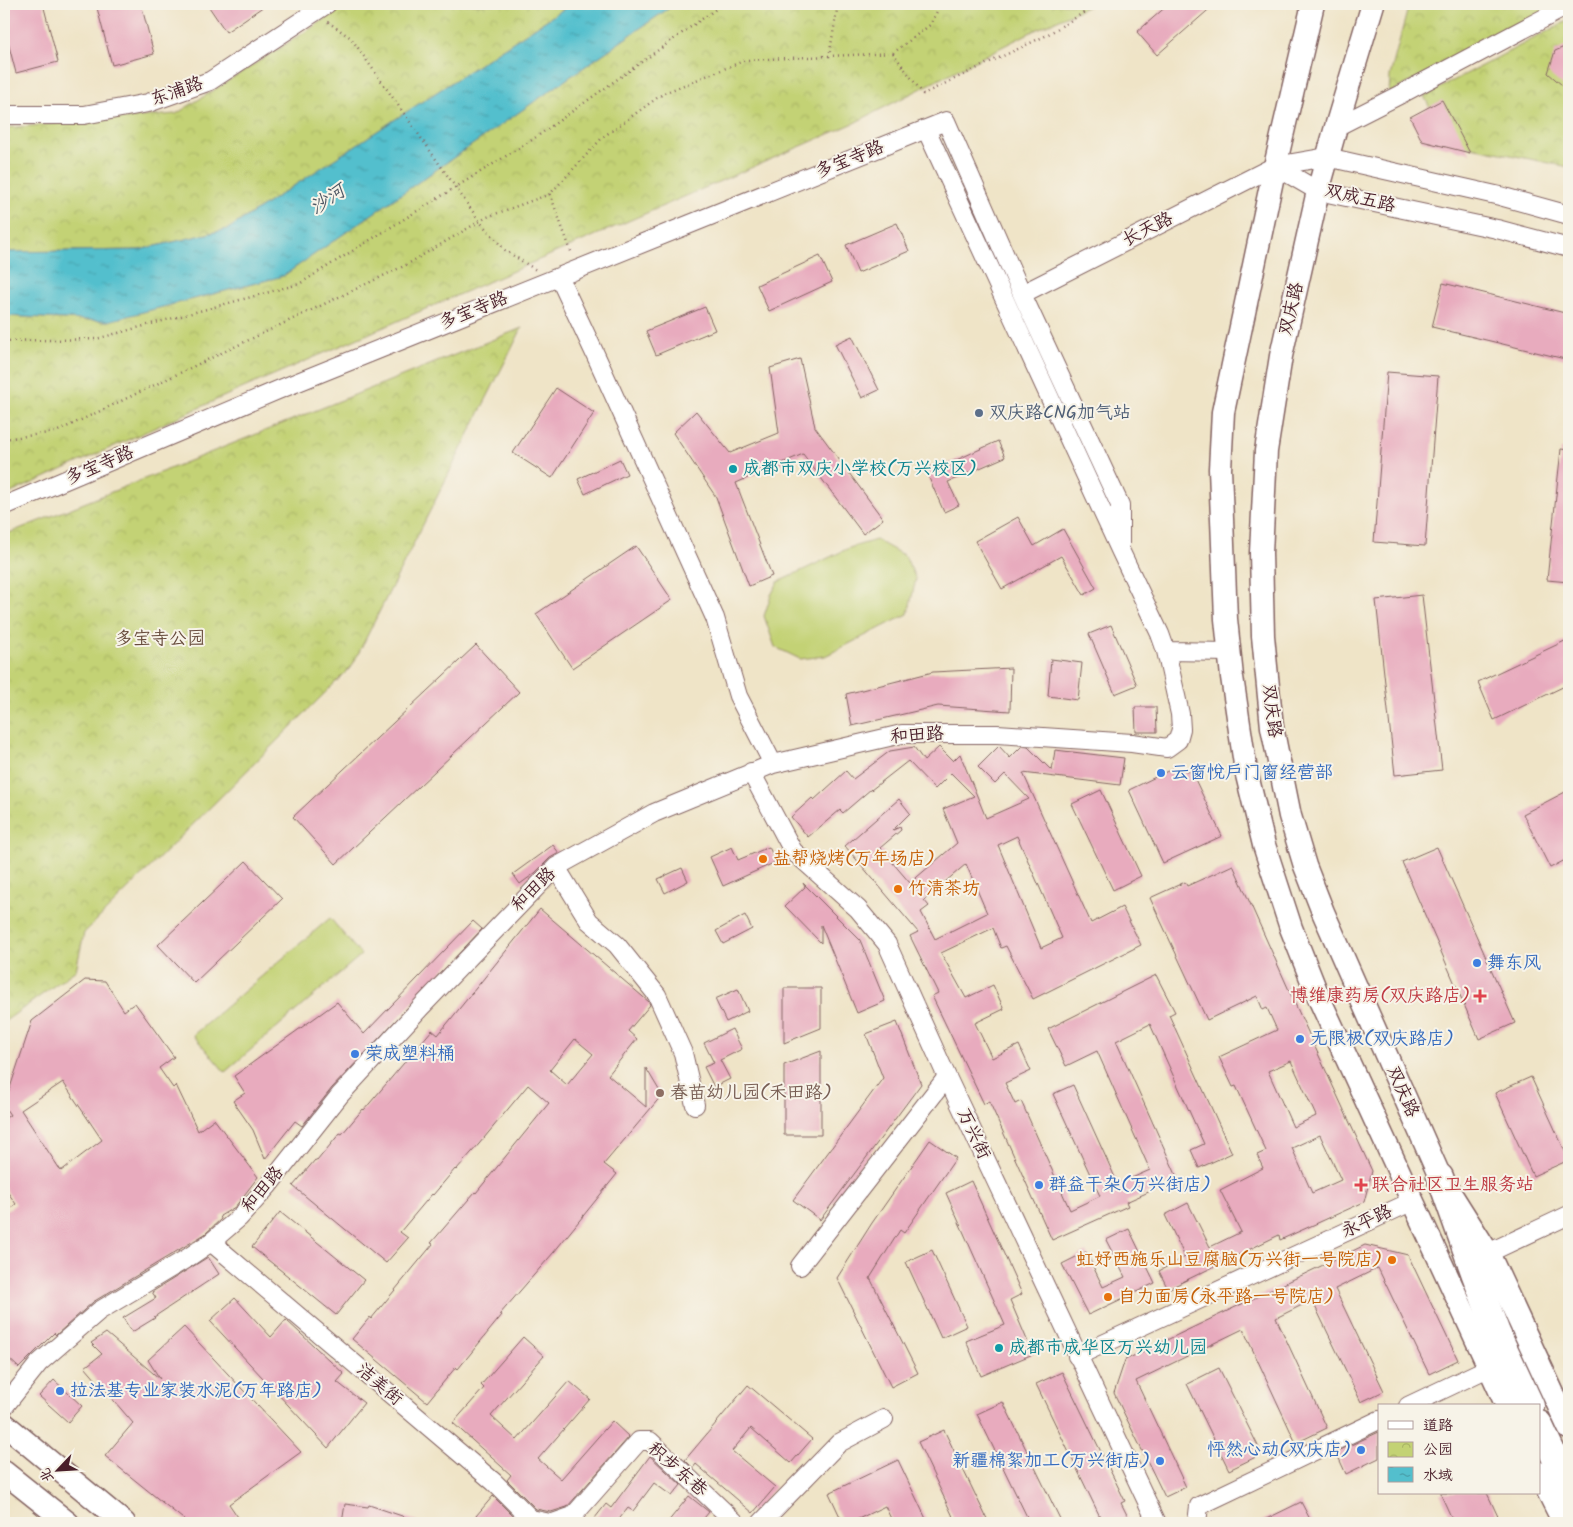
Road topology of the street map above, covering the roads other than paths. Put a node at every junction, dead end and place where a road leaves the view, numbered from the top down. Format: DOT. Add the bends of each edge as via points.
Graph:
graph roads {
  1 [pos="1313,4"];
  2 [pos="1373,4"];
  3 [pos="1569,5"];
  4 [pos="321,8"];
  5 [pos="4,114"];
  6 [pos="1336,127"];
  7 [pos="926,129"];
  8 [pos="1327,157"];
  9 [pos="1275,166"];
  10 [pos="1318,191"];
  11 [pos="1569,215"];
  12 [pos="1569,248"];
  13 [pos="556,279"];
  14 [pos="1022,294"];
  15 [pos="4,506"];
  16 [pos="1120,550"];
  17 [pos="1166,651"];
  18 [pos="1230,652"];
  19 [pos="773,764"];
  20 [pos="751,772"];
  21 [pos="556,867"];
  22 [pos="947,1078"];
  23 [pos="695,1105"];
  24 [pos="1440,1176"];
  25 [pos="1412,1201"];
  26 [pos="1569,1215"];
  27 [pos="211,1242"];
  28 [pos="1488,1253"];
  29 [pos="800,1266"];
  30 [pos="1077,1356"];
  31 [pos="1488,1368"];
  32 [pos="1412,1404"];
  33 [pos="1506,1404"];
  34 [pos="1530,1404"];
  35 [pos="4,1407"];
  36 [pos="884,1419"];
  37 [pos="1378,1420"];
  38 [pos="4,1424"];
  39 [pos="1540,1426"];
  40 [pos="1569,1428"];
  41 [pos="639,1441"];
  42 [pos="4,1472"];
  43 [pos="1540,1474"];
  44 [pos="1569,1488"];
  45 [pos="68,1523"];
  46 [pos="124,1523"];
  47 [pos="551,1523"];
  48 [pos="736,1523"];
  49 [pos="761,1523"];
  50 [pos="1157,1523"];
  51 [pos="1197,1523"];
  52 [pos="1564,1523"];
  1 -- 9 [label="main road, 双庆路"];
  2 -- 6 [label="main road, 双庆路"];
  3 -- 6 [label="street"];
  4 -- 5 [label="street, 东浦路" via="210,81 148,103 84,115"];
  6 -- 8 [label="main road, 双庆路"];
  7 -- 13 [label="street, 多宝寺路"];
  7 -- 14 [label="street, 多宝寺路" via="946,121"];
  7 -- 16 [label="street"];
  8 -- 9 [label="street, 双成五路"];
  8 -- 10 [label="main road, 双庆路"];
  8 -- 11 [label="street, 双成五路"];
  9 -- 10 [label="street, 双成五路"];
  9 -- 14 [label="street, 长天路"];
  9 -- 18 [label="main road, 双庆路" via="1223,412 1220,469"];
  10 -- 12 [label="street, 双成五路" via="1497,229"];
  10 -- 24 [label="main road, 双庆路" via="1281,356 1266,451 1261,553 1263,636 1272,727 1290,816 1305,866"];
  13 -- 15 [label="street, 多宝寺路" via="278,390"];
  13 -- 19 [label="street" via="596,356 715,618 738,696"];
  14 -- 16 [label="street" via="1120,505"];
  16 -- 17 [label="street"];
  17 -- 18 [label="street"];
  17 -- 19 [label="street, 和田路" via="1181,729 1178,740 1167,748 997,734 902,734"];
  18 -- 25 [label="main road, 双庆路" via="1246,771 1264,844 1291,928 1318,996"];
  19 -- 20 [label="street, 和田路"];
  20 -- 21 [label="street, 和田路" via="654,813"];
  20 -- 22 [label="street, 万兴街" via="793,851 858,909 887,944"];
  21 -- 23 [label="street" via="588,921 617,945 657,994 683,1053"];
  21 -- 27 [label="street, 和田路" via="340,1095 268,1186 239,1218"];
  22 -- 29 [label="street"];
  22 -- 30 [label="street, 万兴街"];
  24 -- 28 [label="main road, 双庆路"];
  24 -- 34 [label="highway" via="1496,1333"];
  25 -- 30 [label="street, 永平路"];
  25 -- 31 [label="main road, 双庆路"];
  26 -- 28 [label="street"];
  27 -- 35 [label="street, 和田路" via="99,1311 40,1363"];
  27 -- 47 [label="street, 洁美街" via="494,1482 531,1519"];
  28 -- 40 [label="main road, 双庆路"];
  30 -- 50 [label="street, 万兴街"];
  31 -- 32 [label="street"];
  31 -- 33 [label="main road, 双庆路"];
  36 -- 49 [label="street" via="839,1443"];
  37 -- 51 [label="street" via="1199,1506"];
  38 -- 46 [label="main road"];
  39 -- 44 [label="highway"];
  41 -- 47 [label="street, 洁美街" via="574,1516"];
  41 -- 48 [label="street, 积步东巷" via="650,1441"];
  42 -- 45 [label="main road"];
  43 -- 52 [label="main road"];
}
